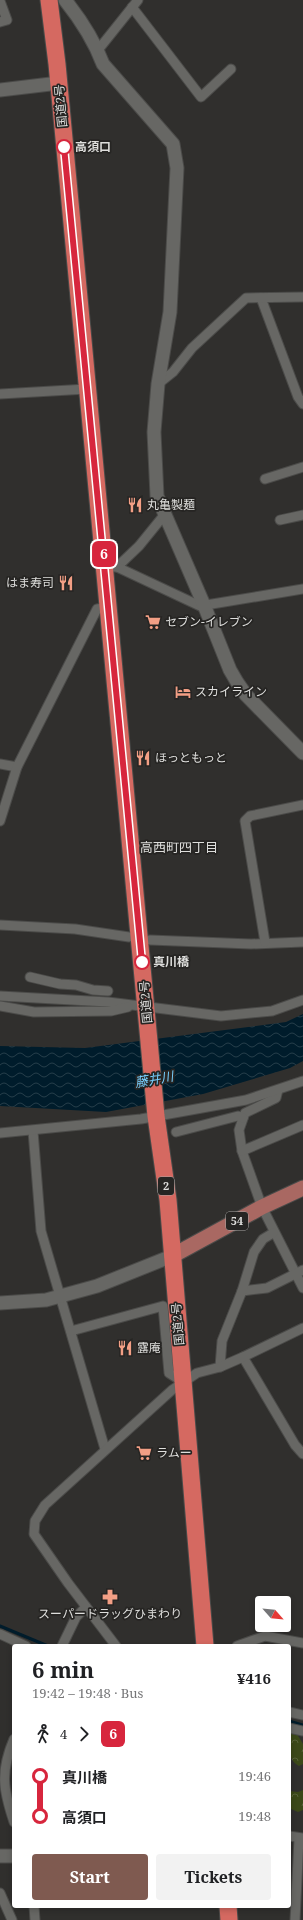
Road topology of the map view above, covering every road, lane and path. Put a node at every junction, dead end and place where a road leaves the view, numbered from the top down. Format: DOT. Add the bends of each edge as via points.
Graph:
graph roads {
  1 [pos="49,0"];
  2 [pos="65,0"];
  3 [pos="0,1"];
  4 [pos="135,4"];
  5 [pos="0,22"];
  6 [pos="98,50"];
  7 [pos="231,69"];
  8 [pos="59,84"];
  9 [pos="0,90"];
  10 [pos="303,297"];
  11 [pos="261,298"];
  12 [pos="158,384"];
  13 [pos="87,388"];
  14 [pos="0,394"];
  15 [pos="303,404"];
  16 [pos="303,467"];
  17 [pos="265,478"];
  18 [pos="165,514"];
  19 [pos="303,515"];
  20 [pos="280,520"];
  21 [pos="111,567"];
  22 [pos="303,588"];
  23 [pos="204,605"];
  24 [pos="109,607"];
  25 [pos="303,753"];
  26 [pos="0,764"];
  27 [pos="17,767"];
  28 [pos="303,805"];
  29 [pos="0,821"];
  30 [pos="0,925"];
  31 [pos="129,937"];
  32 [pos="150,940"];
  33 [pos="265,942"];
  34 [pos="303,942"];
  35 [pos="30,977"];
  36 [pos="93,990"];
  37 [pos="108,991"];
  38 [pos="0,996"];
  39 [pos="303,1000"];
  40 [pos="95,1002"];
  41 [pos="0,1006"];
  42 [pos="142,1010"];
  43 [pos="303,1081"];
  44 [pos="278,1090"];
  45 [pos="156,1116"];
  46 [pos="243,1118"];
  47 [pos="303,1125"];
  48 [pos="33,1131"];
  49 [pos="176,1132"];
  50 [pos="0,1133"];
  51 [pos="242,1151"];
  52 [pos="303,1188"];
  53 [pos="262,1207"];
  54 [pos="273,1233"];
  55 [pos="172,1256"];
  56 [pos="299,1272"];
  57 [pos="303,1288"];
  58 [pos="242,1291"];
  59 [pos="59,1296"];
  60 [pos="0,1303"];
  61 [pos="303,1328"];
  62 [pos="71,1332"];
  63 [pos="243,1357"];
  64 [pos="220,1367"];
  65 [pos="183,1382"];
  66 [pos="105,1448"];
  67 [pos="303,1454"];
  68 [pos="86,1607"];
  69 [pos="0,1634"];
  70 [pos="303,1643"];
  71 [pos="22,1644"];
  72 [pos="62,1644"];
  73 [pos="114,1644"];
  74 [pos="205,1644"];
  75 [pos="243,1644"];
  76 [pos="291,1712"];
  77 [pos="303,1715"];
  78 [pos="291,1728"];
  79 [pos="303,1731"];
  80 [pos="7,1751"];
  81 [pos="12,1816"];
  82 [pos="291,1836"];
  83 [pos="301,1838"];
  84 [pos="0,1856"];
  85 [pos="12,1856"];
  86 [pos="300,1882"];
  87 [pos="0,1893"];
  88 [pos="34,1908"];
  89 [pos="228,1908"];
  90 [pos="298,1917"];
  91 [pos="12,1920"];
  92 [pos="35,1920"];
  93 [pos="229,1920"];
  1 -- 8 [label="highway, 国道2号 / 2"];
  2 -- 6 [label="street" via="82,21"];
  3 -- 5 [label="street" via="7,20"];
  4 -- 6 [label="street"];
  4 -- 7 [label="street" via="201,96"];
  6 -- 12 [label="street" via="103,64 174,144 177,168 170,312"];
  8 -- 9 [label="street"];
  8 -- 13 [label="highway, 国道2号 / 2"];
  10 -- 11 [label="street"];
  11 -- 12 [label="street" via="246,298 239,303 192,348 173,372"];
  11 -- 15 [label="street" via="298,398"];
  12 -- 18 [label="street" via="154,432 157,496"];
  13 -- 14 [label="street"];
  13 -- 21 [label="highway, 国道2号 / 2"];
  16 -- 17 [label="street"];
  18 -- 21 [label="street" via="139,546"];
  18 -- 23 [label="street"];
  19 -- 20 [label="street"];
  21 -- 23 [label="street" via="200,606"];
  21 -- 24 [label="highway, 国道2号 / 2"];
  22 -- 23 [label="street"];
  23 -- 25 [label="street" via="237,682 246,695"];
  24 -- 27 [label="street" via="97,610"];
  24 -- 42 [label="highway, 国道2号 / 2"];
  26 -- 27 [label="street"];
  27 -- 29 [label="street"];
  28 -- 33 [label="street" via="250,816 245,822"];
  30 -- 31 [label="street" via="75,929"];
  32 -- 33 [label="street" via="251,944"];
  33 -- 34 [label="street"];
  35 -- 36 [label="street"];
  36 -- 37 [label="street"];
  36 -- 40 [label="street"];
  38 -- 40 [label="street"];
  39 -- 42 [label="street" via="272,1011 221,1016"];
  40 -- 42 [label="street"];
  41 -- 42 [label="street" via="34,1012"];
  42 -- 45 [label="highway, 国道2号 / 2"];
  43 -- 44 [label="street"];
  44 -- 45 [label="street" via="246,1100"];
  44 -- 46 [label="street" via="276,1098 245,1113"];
  45 -- 48 [label="street"];
  45 -- 55 [label="highway, 国道2号 / 2" via="168,1200"];
  46 -- 49 [label="street" via="238,1116"];
  46 -- 51 [label="street" via="239,1130"];
  47 -- 51 [label="street"];
  48 -- 50 [label="street"];
  48 -- 59 [label="street" via="41,1231"];
  51 -- 53 [label="street"];
  52 -- 53 [label="main road, 54"];
  53 -- 54 [label="street"];
  53 -- 55 [label="main road, 54"];
  54 -- 56 [label="street"];
  54 -- 58 [label="street" via="263,1239 254,1252"];
  55 -- 59 [label="street" via="97,1286"];
  55 -- 65 [label="highway, 国道2号 / 2"];
  56 -- 57 [label="street"];
  56 -- 58 [label="street" via="267,1288"];
  58 -- 64 [label="street" via="222,1341"];
  59 -- 60 [label="street" via="46,1300"];
  59 -- 62 [label="street"];
  61 -- 63 [label="street"];
  62 -- 65 [label="street" via="163,1306 169,1373"];
  62 -- 66 [label="street"];
  63 -- 64 [label="street"];
  63 -- 67 [label="street" via="295,1445"];
  64 -- 65 [label="street" via="196,1373"];
  65 -- 66 [label="street"];
  65 -- 74 [label="highway, 国道2号 / 2"];
  66 -- 68 [label="street" via="45,1505 35,1521 34,1534"];
  68 -- 72 [label="street" via="76,1617"];
  68 -- 73 [label="street"];
  69 -- 71 [label="street"];
  70 -- 75 [label="street" via="265,1636"];
  76 -- 77 [label="street"];
  78 -- 79 [label="street"];
  80 -- 81 [label="street" via="2,1775"];
  82 -- 83 [label="street"];
  83 -- 86 [label="street"];
  84 -- 85 [label="street"];
  86 -- 90 [label="street"];
  87 -- 91 [label="street"];
  88 -- 92 [label="street"];
  89 -- 93 [label="highway"];
}
